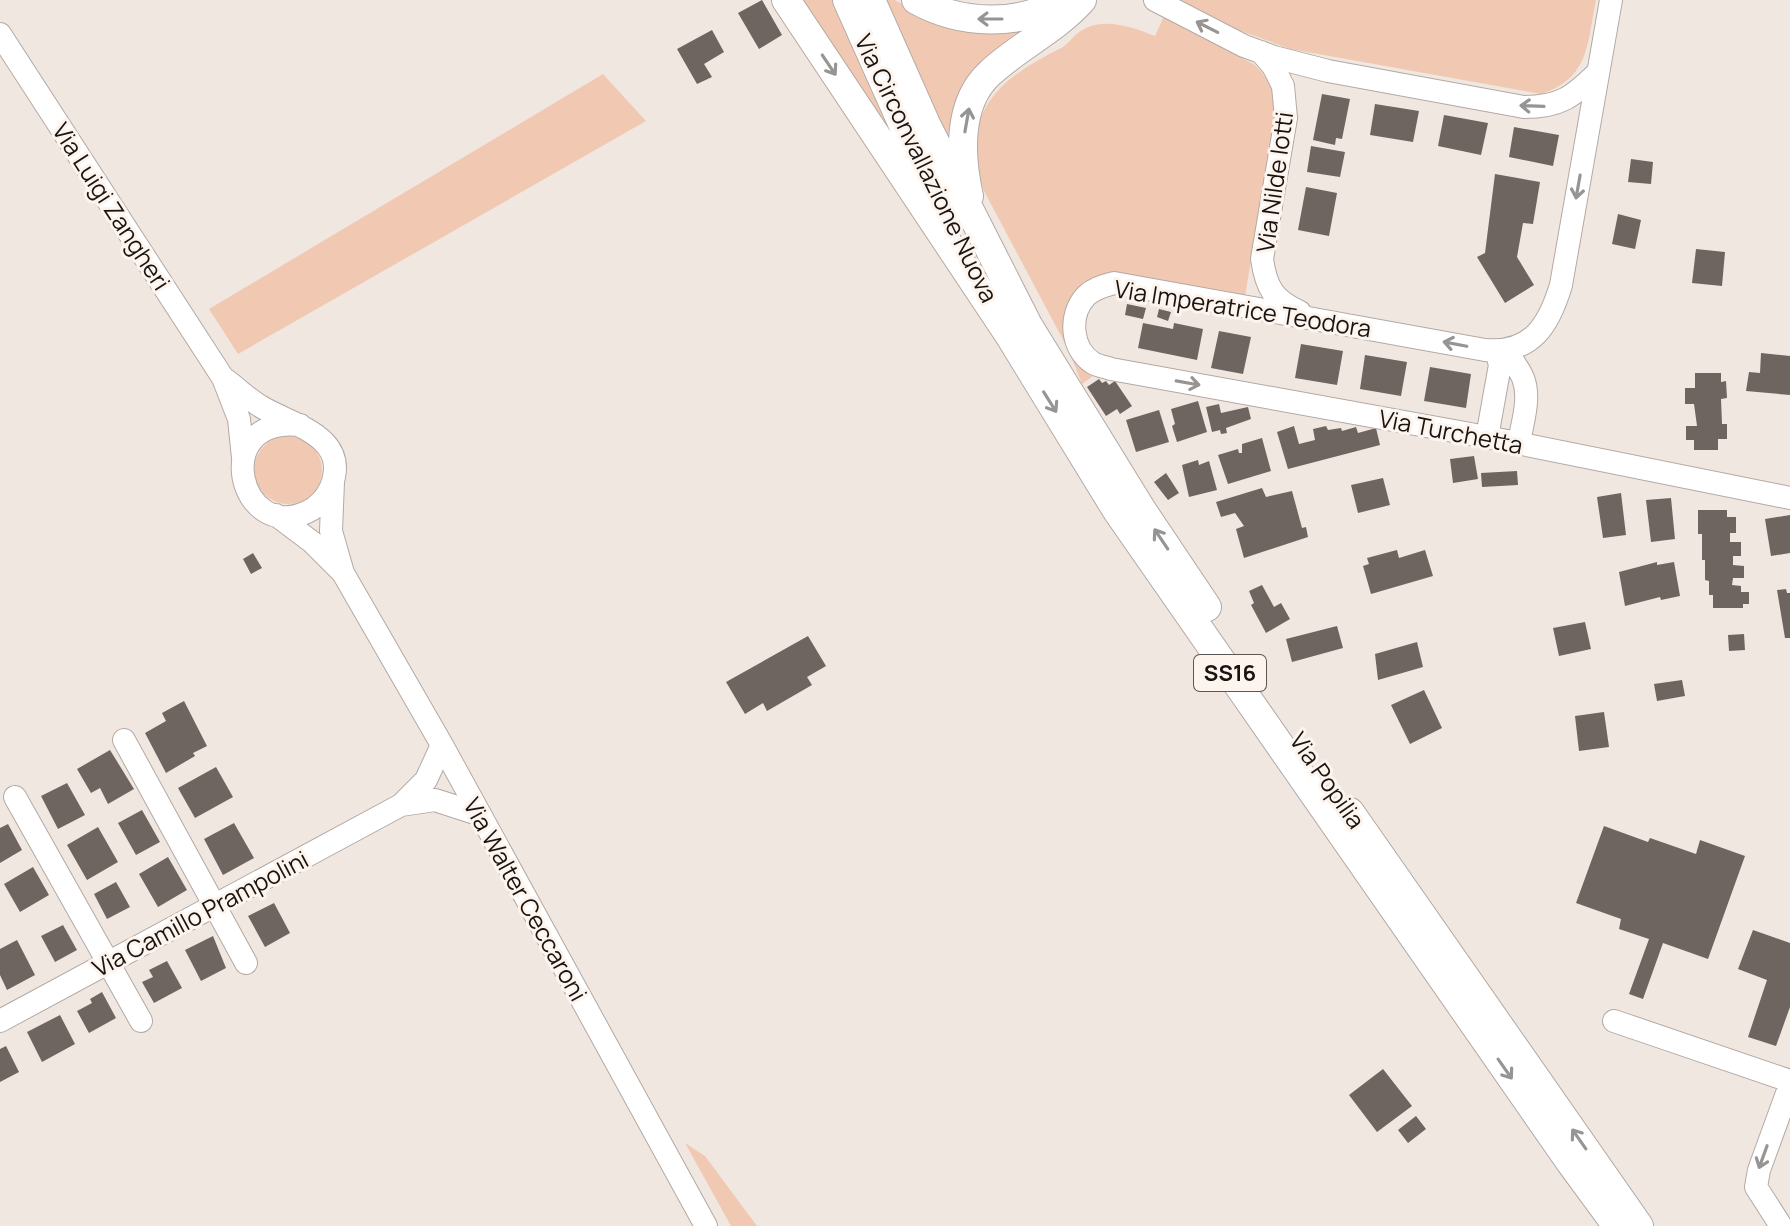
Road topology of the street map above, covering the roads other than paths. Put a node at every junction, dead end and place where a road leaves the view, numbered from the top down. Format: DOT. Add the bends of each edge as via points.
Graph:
graph roads {
  1 [pos="786,0"];
  2 [pos="847,0"];
  3 [pos="871,0"];
  4 [pos="916,0"];
  5 [pos="1063,0"];
  6 [pos="1082,0"];
  7 [pos="1155,0"];
  8 [pos="1611,0"];
  9 [pos="0,34"];
  10 [pos="1261,52"];
  11 [pos="1598,72"];
  12 [pos="975,224"];
  13 [pos="1312,318"];
  14 [pos="1018,330"];
  15 [pos="1502,350"];
  16 [pos="1111,369"];
  17 [pos="223,378"];
  18 [pos="300,425"];
  19 [pos="1487,437"];
  20 [pos="1519,443"];
  21 [pos="243,458"];
  22 [pos="333,482"];
  23 [pos="1790,498"];
  24 [pos="276,515"];
  25 [pos="343,573"];
  26 [pos="124,740"];
  27 [pos="442,745"];
  28 [pos="15,797"];
  29 [pos="401,805"];
  30 [pos="478,814"];
  31 [pos="214,906"];
  32 [pos="108,963"];
  33 [pos="246,963"];
  34 [pos="0,1021"];
  35 [pos="141,1021"];
  36 [pos="1614,1021"];
  37 [pos="1790,1083"];
  38 [pos="706,1226"];
  39 [pos="1617,1226"];
  40 [pos="1639,1226"];
  41 [pos="1781,1226"];
  1 -- 14 [label="main road, one-way"];
  2 -- 14 [label="main road, Via Circonvallazione Nuova / SS16" via="906,132"];
  3 -- 12 [label="main road, Via Circonvallazione Nuova / SS16"];
  5 -- 4 [label="main road, one-way" via="994,20 964,18"];
  12 -- 6 [label="main road, one-way" via="965,179 964,139 977,88"];
  10 -- 7 [label="street, one-way"];
  8 -- 11 [label="street"];
  9 -- 17 [label="street, Via Luigi Zangheri"];
  11 -- 10 [label="street, one-way" via="1561,102 1524,107 1328,71"];
  10 -- 13 [label="street, Via Nilde Iotti" via="1283,86 1286,118 1262,259 1265,279 1286,306"];
  11 -- 15 [label="street, one-way" via="1553,313 1530,340"];
  12 -- 14 [label="main road, Via Circonvallazione Nuova / SS16"];
  15 -- 13 [label="street, Via Imperatrice Teodora, one-way"];
  13 -- 16 [label="street, Via Imperatrice Teodora" via="1114,283 1086,296 1074,324 1082,352"];
  14 -- 39 [label="main road, Via Popilia / SS16, one-way" via="1117,511"];
  40 -- 14 [label="main road, Via Popilia / SS16, one-way"];
  15 -- 19 [label="street"];
  15 -- 20 [label="street" via="1522,375 1527,391"];
  16 -- 19 [label="street, Via Turchetta, one-way"];
  17 -- 18 [label="street, Via Luigi Zangheri" via="259,406"];
  17 -- 21 [label="street, Via Luigi Zangheri" via="239,419"];
  18 -- 21 [label="street" via="271,427 249,445"];
  18 -- 22 [label="street, Via Walter Ceccaroni" via="313,431 331,453"];
  19 -- 20 [label="street, Via Turchetta"];
  20 -- 23 [label="street, Via Turchetta"];
  21 -- 24 [label="street, Via Walter Ceccaroni" via="244,487 262,509"];
  22 -- 24 [label="street" via="327,496 305,514"];
  22 -- 25 [label="street, Via Walter Ceccaroni" via="331,531"];
  24 -- 25 [label="street, Via Walter Ceccaroni"];
  25 -- 27 [label="street, Via Walter Ceccaroni"];
  26 -- 31 [label="street"];
  27 -- 29 [label="street, Via Camillo Prampolini" via="426,780"];
  27 -- 30 [label="street, Via Walter Ceccaroni"];
  28 -- 32 [label="street"];
  29 -- 30 [label="street, Via Camillo Prampolini" via="435,800"];
  29 -- 31 [label="street, Via Camillo Prampolini"];
  30 -- 38 [label="street, Via Walter Ceccaroni"];
  31 -- 32 [label="street, Via Camillo Prampolini"];
  31 -- 33 [label="street"];
  32 -- 34 [label="street, Via Camillo Prampolini"];
  32 -- 35 [label="street"];
  36 -- 37 [label="street"];
  37 -- 41 [label="street, one-way" via="1756,1187"];
}
